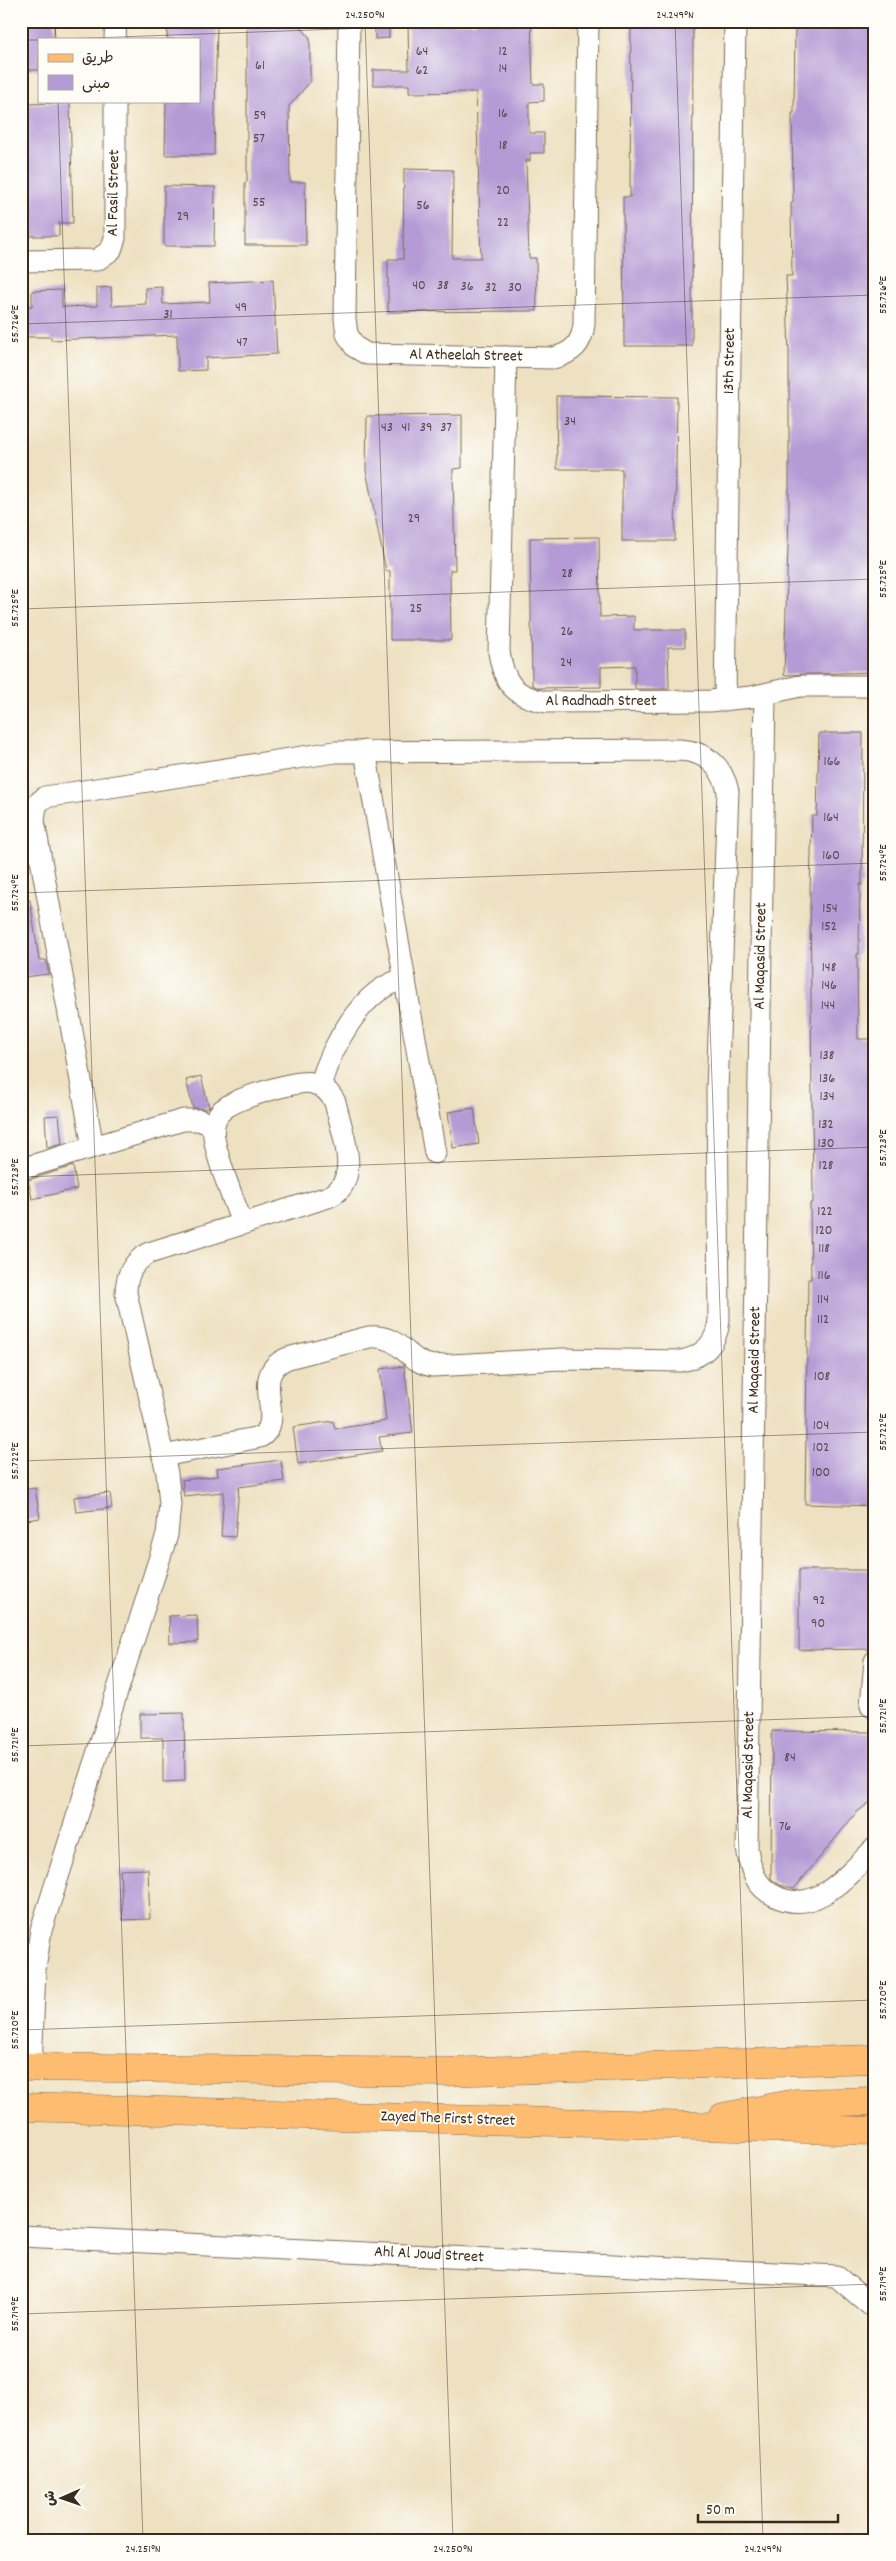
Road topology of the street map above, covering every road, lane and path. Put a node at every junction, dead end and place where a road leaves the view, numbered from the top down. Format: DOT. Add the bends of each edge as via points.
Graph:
graph roads {
  1 [pos="116,21"];
  2 [pos="349,21"];
  3 [pos="588,21"];
  4 [pos="735,21"];
  5 [pos="116,38"];
  6 [pos="115,102"];
  7 [pos="21,261"];
  8 [pos="506,358"];
  9 [pos="875,686"];
  10 [pos="765,694"];
  11 [pos="725,700"];
  12 [pos="365,751"];
  13 [pos="405,979"];
  14 [pos="320,1086"];
  15 [pos="214,1126"];
  16 [pos="93,1147"];
  17 [pos="435,1153"];
  18 [pos="21,1169"];
  19 [pos="242,1223"];
  20 [pos="163,1456"];
  21 [pos="875,1661"];
  22 [pos="871,1706"];
  23 [pos="875,1848"];
  24 [pos="875,2059"];
  25 [pos="26,2067"];
  26 [pos="875,2101"];
  27 [pos="21,2107"];
  28 [pos="690,2126"];
  29 [pos="875,2131"];
  30 [pos="21,2236"];
  31 [pos="875,2309"];
  1 -- 5 [label="street"];
  2 -- 8 [label="street, Al Atheelah Street" via="344,264 347,334 355,346 367,354"];
  3 -- 8 [label="street, Al Atheelah Street" via="583,336 576,348 566,355"];
  4 -- 11 [label="street, 13th Street"];
  6 -- 7 [label="street, Al Fasil Street" via="115,238 111,250 97,260"];
  8 -- 11 [label="street, Al Radhadh Street" via="499,652 502,672 512,688 527,698 546,702"];
  9 -- 10 [label="street, Al Radhadh Street" via="800,686"];
  10 -- 11 [label="street, Al Radhadh Street"];
  10 -- 23 [label="street, Al Maqasid Street" via="748,1848 756,1880 768,1893 784,1901 801,1902 818,1898 833,1889"];
  12 -- 13 [label="street"];
  12 -- 16 [label="street" via="335,752 50,796 36,805 34,821"];
  12 -- 20 [label="street" via="688,750 706,756 720,770 728,791 717,1090 718,1330 704,1352 682,1361 562,1359 433,1366 419,1362 394,1341 369,1337 288,1358 276,1365 268,1376 270,1422 260,1436"];
  13 -- 14 [label="street" via="383,987 349,1022 332,1051"];
  13 -- 17 [label="street"];
  14 -- 15 [label="street" via="298,1082 229,1105 222,1110"];
  14 -- 19 [label="street" via="334,1102 347,1157 348,1175 342,1187 328,1197"];
  15 -- 16 [label="street" via="199,1120 183,1120"];
  15 -- 19 [label="street" via="215,1143"];
  16 -- 18 [label="street"];
  19 -- 20 [label="street" via="149,1252 136,1262 127,1277 126,1292"];
  20 -- 25 [label="street" via="170,1504 167,1535 41,1930"];
  21 -- 22 [label="street"];
  24 -- 25 [label="main road" via="441,2072"];
  26 -- 28 [label="main road" via="796,2103"];
  27 -- 28 [label="main road, Zayed The First Street"];
  28 -- 29 [label="main road, Zayed The First Street"];
  30 -- 31 [label="street, Ahl Al Joud Street" via="836,2276"];
}
